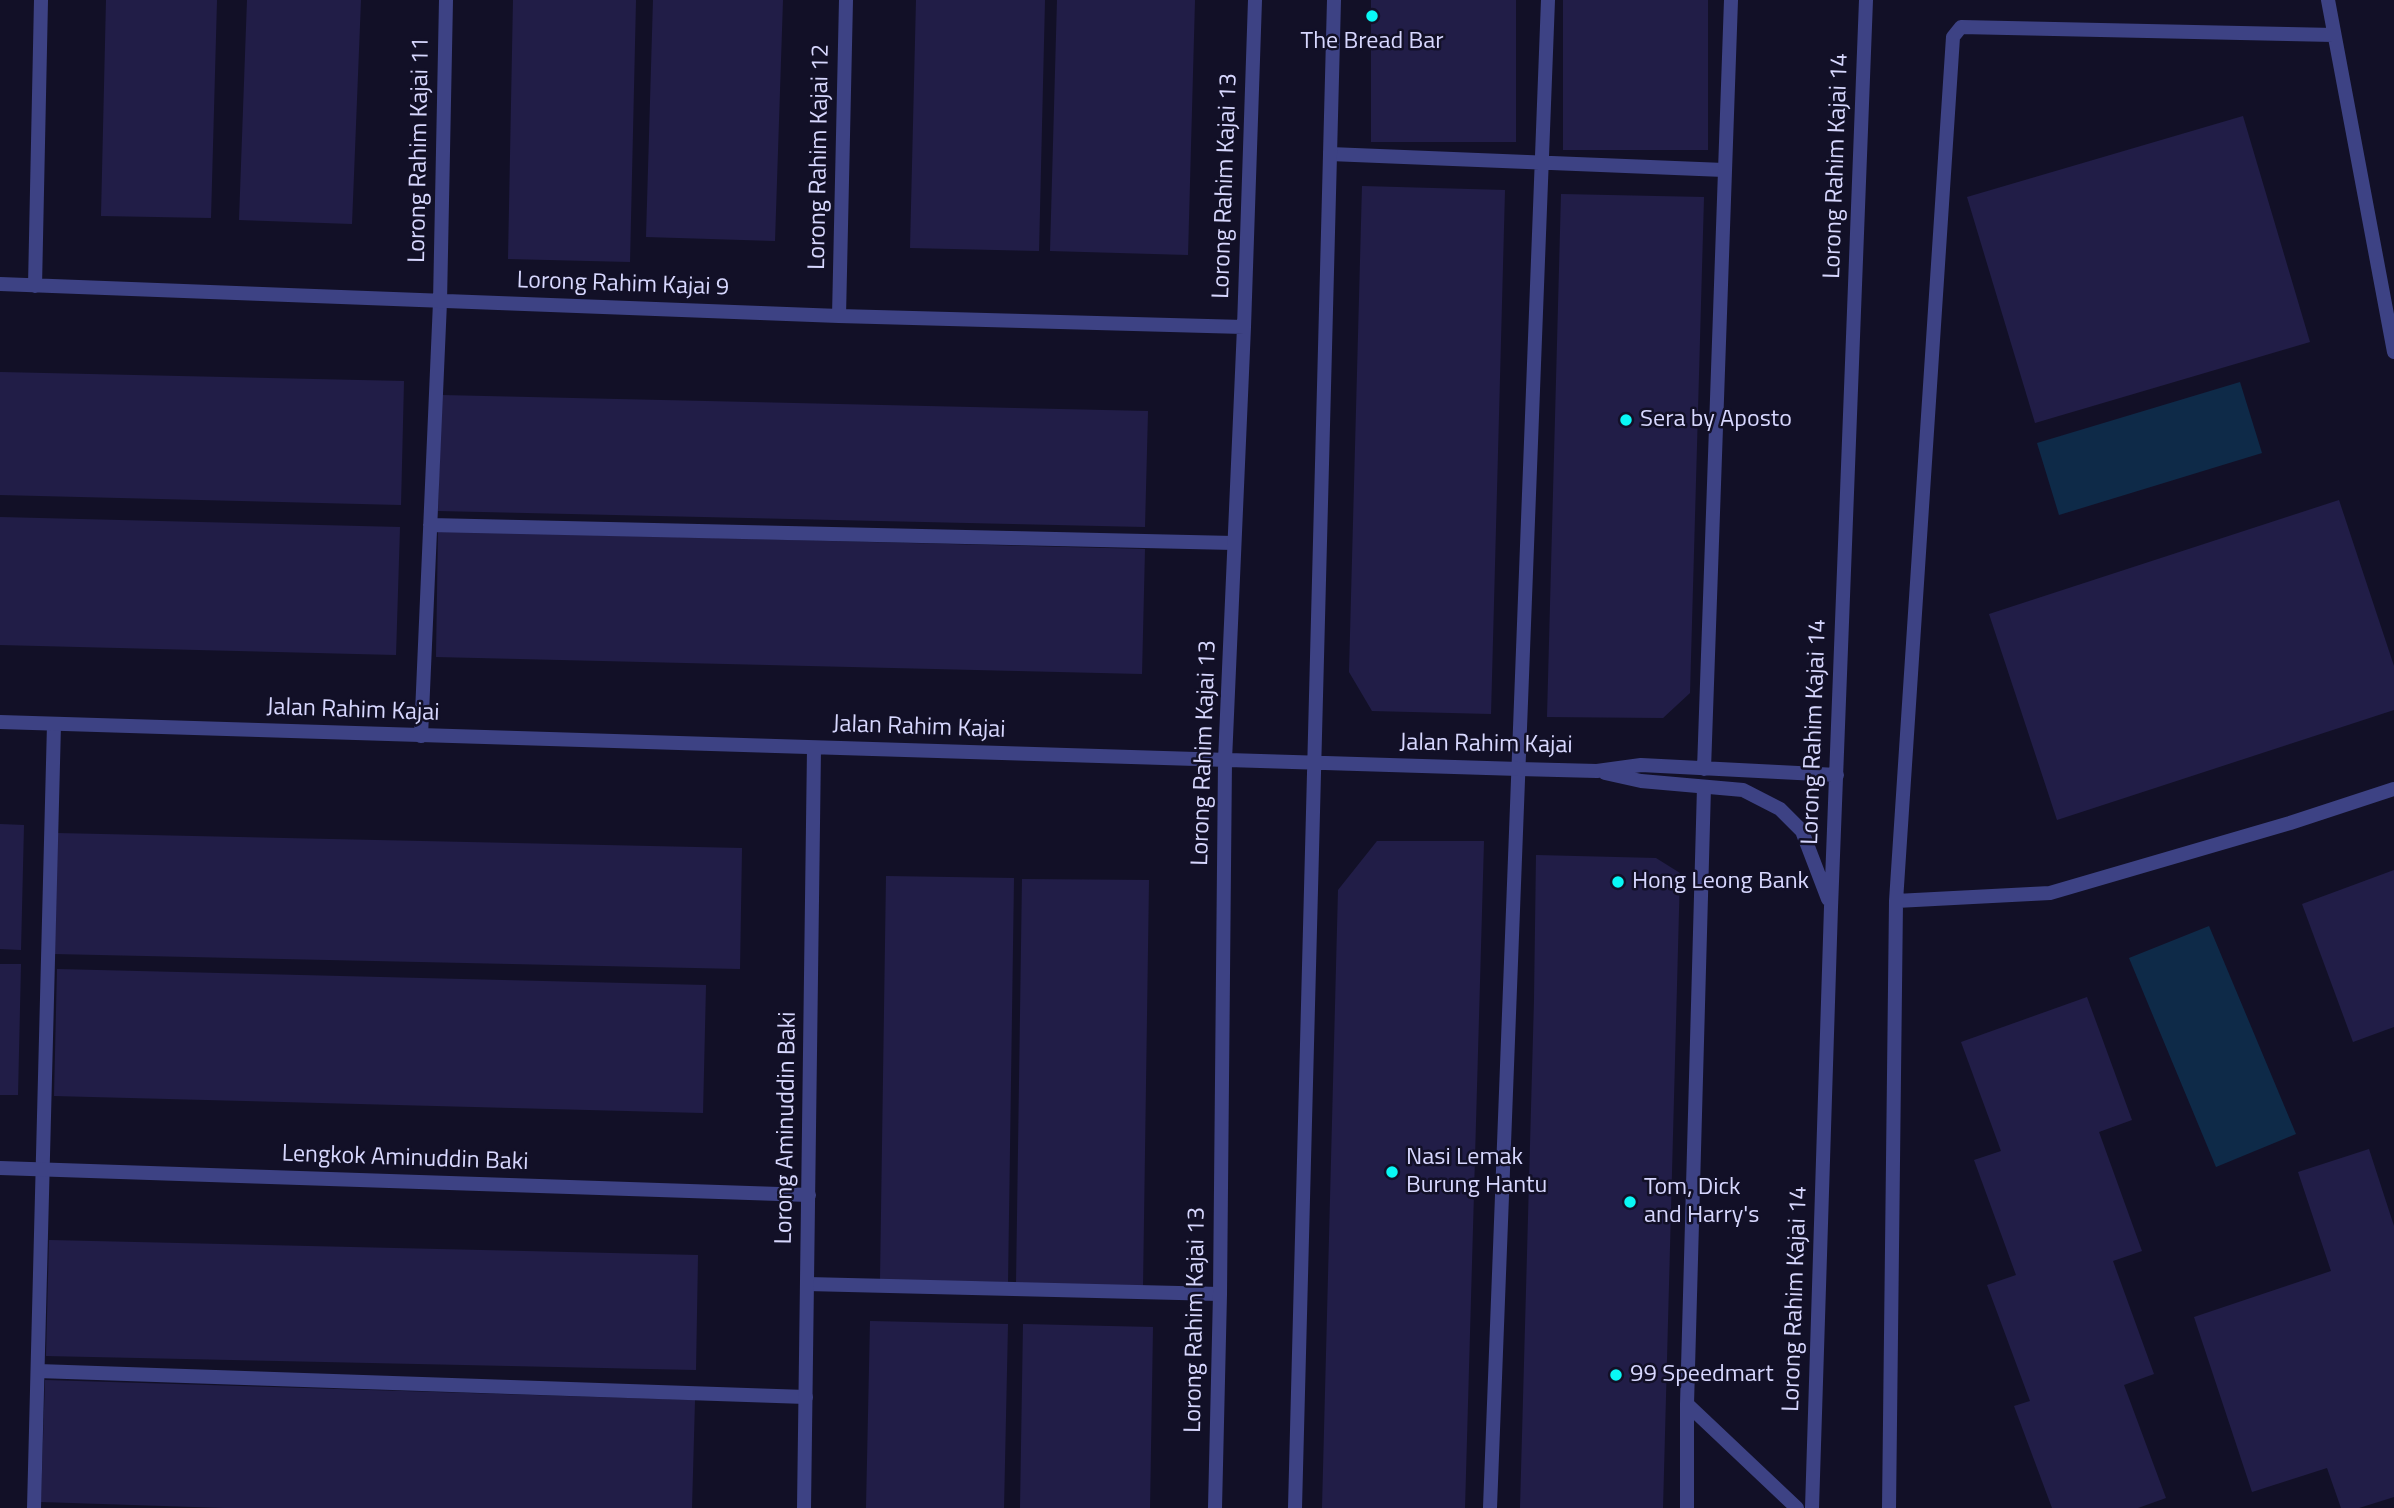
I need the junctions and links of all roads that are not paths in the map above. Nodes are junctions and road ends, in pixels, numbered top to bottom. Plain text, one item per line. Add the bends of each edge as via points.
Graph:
1 (41, 0) edge
2 (446, 0) edge
3 (846, 0) edge
4 (1255, 0) edge
5 (1334, 0) edge
6 (1548, 0) edge
7 (1731, 0) edge
8 (1866, 0) edge
9 (2328, 0) edge
10 (2334, 35) junction
11 (1330, 154) junction
12 (1542, 162) junction
13 (1724, 170) junction
14 (0, 284) edge
15 (35, 286) junction
16 (440, 302) junction
17 (839, 316) junction
18 (1244, 327) junction
19 (2394, 352) edge
20 (430, 524) junction
21 (1234, 543) junction
22 (0, 722) edge
23 (54, 724) junction
24 (421, 736) junction
25 (814, 748) junction
26 (1225, 761) junction
27 (1314, 763) junction
28 (1704, 768) junction
29 (1519, 769) junction
30 (1597, 771) junction
31 (1837, 775) junction
32 (1704, 787) junction
33 (2394, 789) edge
34 (1896, 901) junction
35 (1831, 906) junction
36 (0, 1168) edge
37 (43, 1170) junction
38 (808, 1195) junction
39 (807, 1283) junction
40 (1220, 1294) junction
41 (38, 1371) junction
42 (806, 1397) junction
43 (1688, 1404) junction
44 (34, 1508) edge
45 (804, 1508) edge
46 (1215, 1508) edge
47 (1295, 1508) edge
48 (1490, 1508) edge
49 (1688, 1508) edge
50 (1797, 1508) edge
51 (1812, 1508) edge
52 (1889, 1508) edge

1 - 15 street
2 - 16 street, Lorong Rahim Kajai 11
3 - 17 street, Lorong Rahim Kajai 12
4 - 18 street, Lorong Rahim Kajai 13
5 - 11 street
6 - 12 street
7 - 13 street
8 - 31 street, Lorong Rahim Kajai 14
9 - 10 street
10 - 19 street
10 - 34 street via 1961,27 1953,37
11 - 12 street
11 - 27 street
12 - 13 street
12 - 29 street
13 - 28 street
14 - 15 street, Lorong Rahim Kajai 9
15 - 16 street, Lorong Rahim Kajai 9
16 - 17 street, Lorong Rahim Kajai 9
16 - 20 street, Lorong Rahim Kajai 11
17 - 18 street, Lorong Rahim Kajai 9
18 - 21 street, Lorong Rahim Kajai 13
20 - 21 street
20 - 24 street, Lorong Rahim Kajai 11
21 - 26 street, Lorong Rahim Kajai 13
22 - 23 street, Jalan Rahim Kajai
23 - 24 street, Jalan Rahim Kajai
23 - 37 street
24 - 25 street, Jalan Rahim Kajai
25 - 26 street, Jalan Rahim Kajai
25 - 38 street, Lorong Aminuddin Baki
26 - 27 street, Jalan Rahim Kajai
26 - 40 street, Lorong Rahim Kajai 13
27 - 29 street, Jalan Rahim Kajai
27 - 47 street
28 - 30 street, Jalan Rahim Kajai via 1640,765
28 - 31 street, Jalan Rahim Kajai
29 - 30 street, Jalan Rahim Kajai
29 - 48 street
30 - 32 street via 1640,781
31 - 35 street, Lorong Rahim Kajai 14
32 - 35 street via 1743,790 1780,809 1802,831
32 - 43 street
33 - 34 street via 2050,893
34 - 52 street
35 - 51 street, Lorong Rahim Kajai 14
36 - 37 street, Lengkok Aminuddin Baki
37 - 38 street, Lengkok Aminuddin Baki
37 - 41 street
38 - 39 street, Lorong Aminuddin Baki
39 - 40 street
39 - 42 street, Lorong Aminuddin Baki
40 - 46 street, Lorong Rahim Kajai 13
41 - 42 street
41 - 44 street
42 - 45 street, Lorong Aminuddin Baki
43 - 49 street
43 - 50 street

